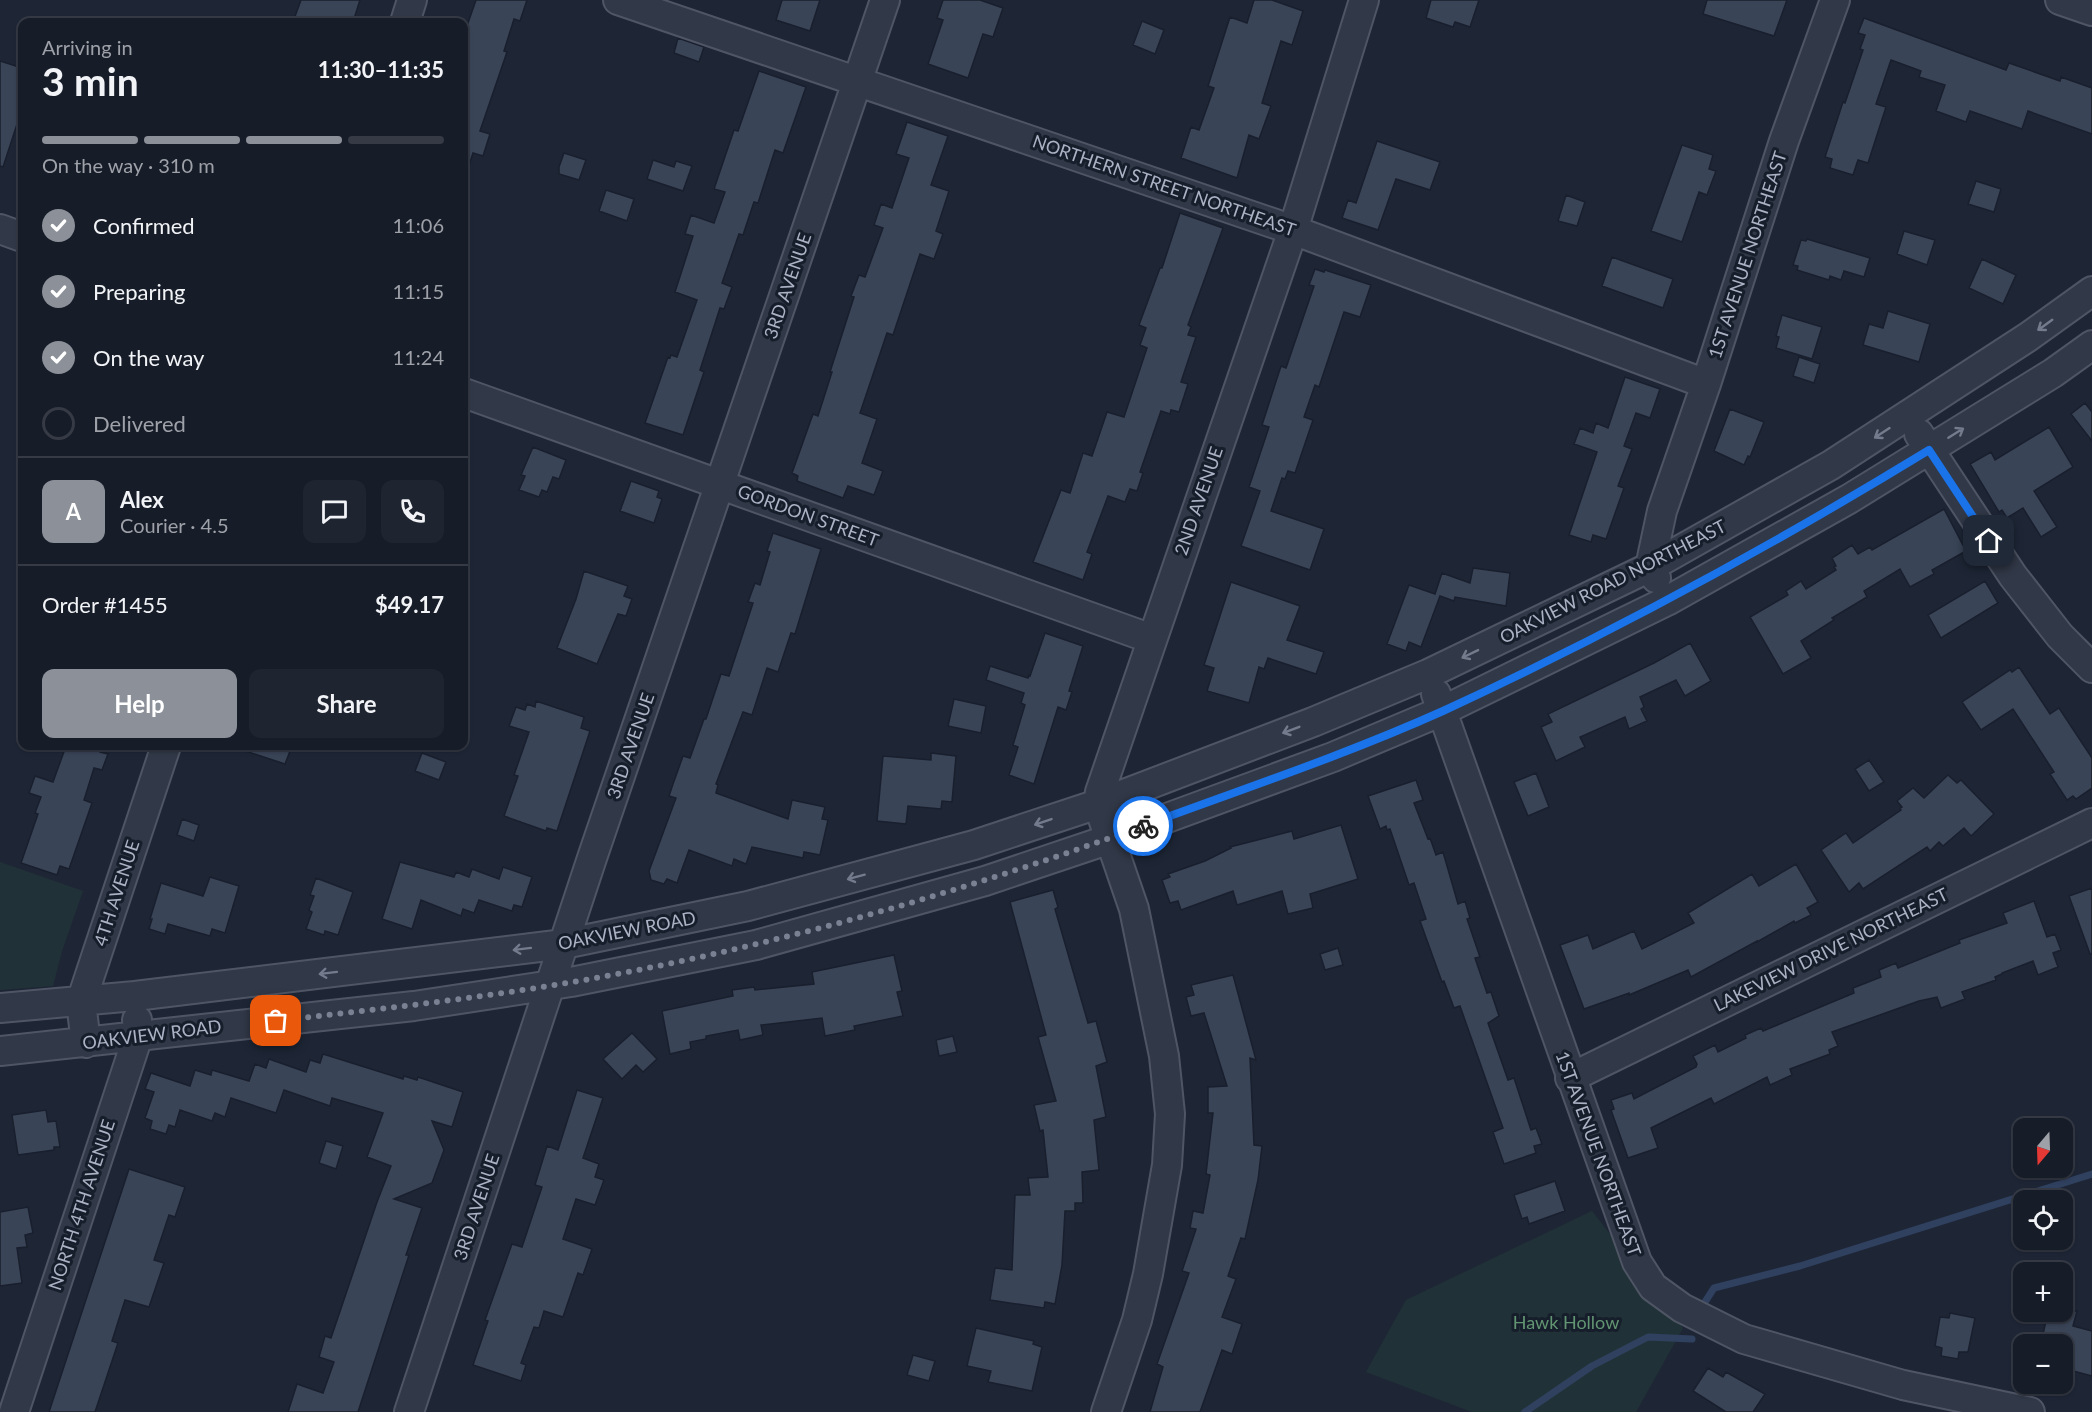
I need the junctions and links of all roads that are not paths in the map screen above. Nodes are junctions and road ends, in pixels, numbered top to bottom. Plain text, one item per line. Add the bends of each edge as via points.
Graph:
1 (412, 0) edge
2 (618, 0) edge
3 (885, 0) edge
4 (1364, 0) edge
5 (1834, 0) edge
6 (2060, 0) edge
7 (2092, 11) edge
8 (406, 18) edge
9 (858, 81) junction
10 (0, 229) edge
11 (1293, 230) junction
12 (18, 236) edge
13 (2092, 291) edge
14 (2092, 345) edge
15 (1706, 384) junction
16 (468, 394) edge
17 (1907, 416) junction
18 (1929, 450) junction
19 (721, 485) junction
20 (1650, 567) junction
21 (1667, 601) junction
22 (1152, 639) junction
23 (2092, 668) edge
24 (1428, 674) junction
25 (1442, 711) junction
26 (165, 750) edge
27 (1098, 804) junction
28 (2092, 823) edge
29 (1110, 839) junction
30 (564, 944) junction
31 (550, 986) junction
32 (135, 996) junction
33 (81, 1002) junction
34 (0, 1008) edge
35 (138, 1036) junction
36 (86, 1042) junction
37 (0, 1052) edge
38 (1570, 1078) junction
39 (14, 1412) edge
40 (409, 1412) edge
41 (1106, 1412) edge
42 (2030, 1412) edge

1 - 8 street
2 - 9 street, NORTHERN STREET NORTHEAST
3 - 9 street, 3RD AVENUE
4 - 11 street, 2ND AVENUE
5 - 15 street, 1ST AVENUE NORTHEAST
6 - 7 street
9 - 11 street, NORTHERN STREET NORTHEAST
9 - 19 street, 3RD AVENUE
10 - 12 street
11 - 15 street, NORTHERN STREET NORTHEAST
11 - 22 street, 2ND AVENUE
13 -> 17 street, OAKVIEW ROAD NORTHEAST
18 -> 14 street
15 - 20 street, 1ST AVENUE NORTHEAST via 1662,511
16 - 19 street, GORDON STREET
17 - 18 street
17 -> 20 street, OAKVIEW ROAD NORTHEAST via 1831,465
18 - 21 street
18 - 23 street via 2013,576 2060,636
19 - 22 street, GORDON STREET
19 - 30 street, 3RD AVENUE
20 - 21 street
20 -> 24 street, OAKVIEW ROAD NORTHEAST
21 - 25 street
22 - 27 street, 2ND AVENUE
24 - 25 street, 1ST AVENUE NORTHEAST
24 -> 27 street, OAKVIEW ROAD NORTHEAST
25 - 29 street via 1333,757
25 - 38 street, 1ST AVENUE NORTHEAST
26 - 33 street, 4TH AVENUE
27 - 29 street
27 -> 30 street, OAKVIEW ROAD via 974,845 747,906
28 - 38 street, LAKEVIEW DRIVE NORTHEAST
29 - 31 street, OAKVIEW ROAD via 985,881 756,945
29 - 41 street via 1134,909 1164,1056 1170,1114 1167,1165 1148,1275
30 - 31 street, 3RD AVENUE
30 -> 32 street, OAKVIEW ROAD
31 - 35 street, OAKVIEW ROAD via 414,1006
31 - 40 street, 3RD AVENUE
32 - 33 street, OAKVIEW ROAD
32 - 35 street, NORTH 4TH AVENUE
33 - 34 street, OAKVIEW ROAD
33 - 36 street, 4TH AVENUE
35 - 36 street, OAKVIEW ROAD
35 - 39 street, NORTH 4TH AVENUE
36 - 37 street, OAKVIEW ROAD
38 - 42 street, 1ST AVENUE NORTHEAST via 1637,1262 1653,1287 1682,1308 1744,1339 1903,1385

